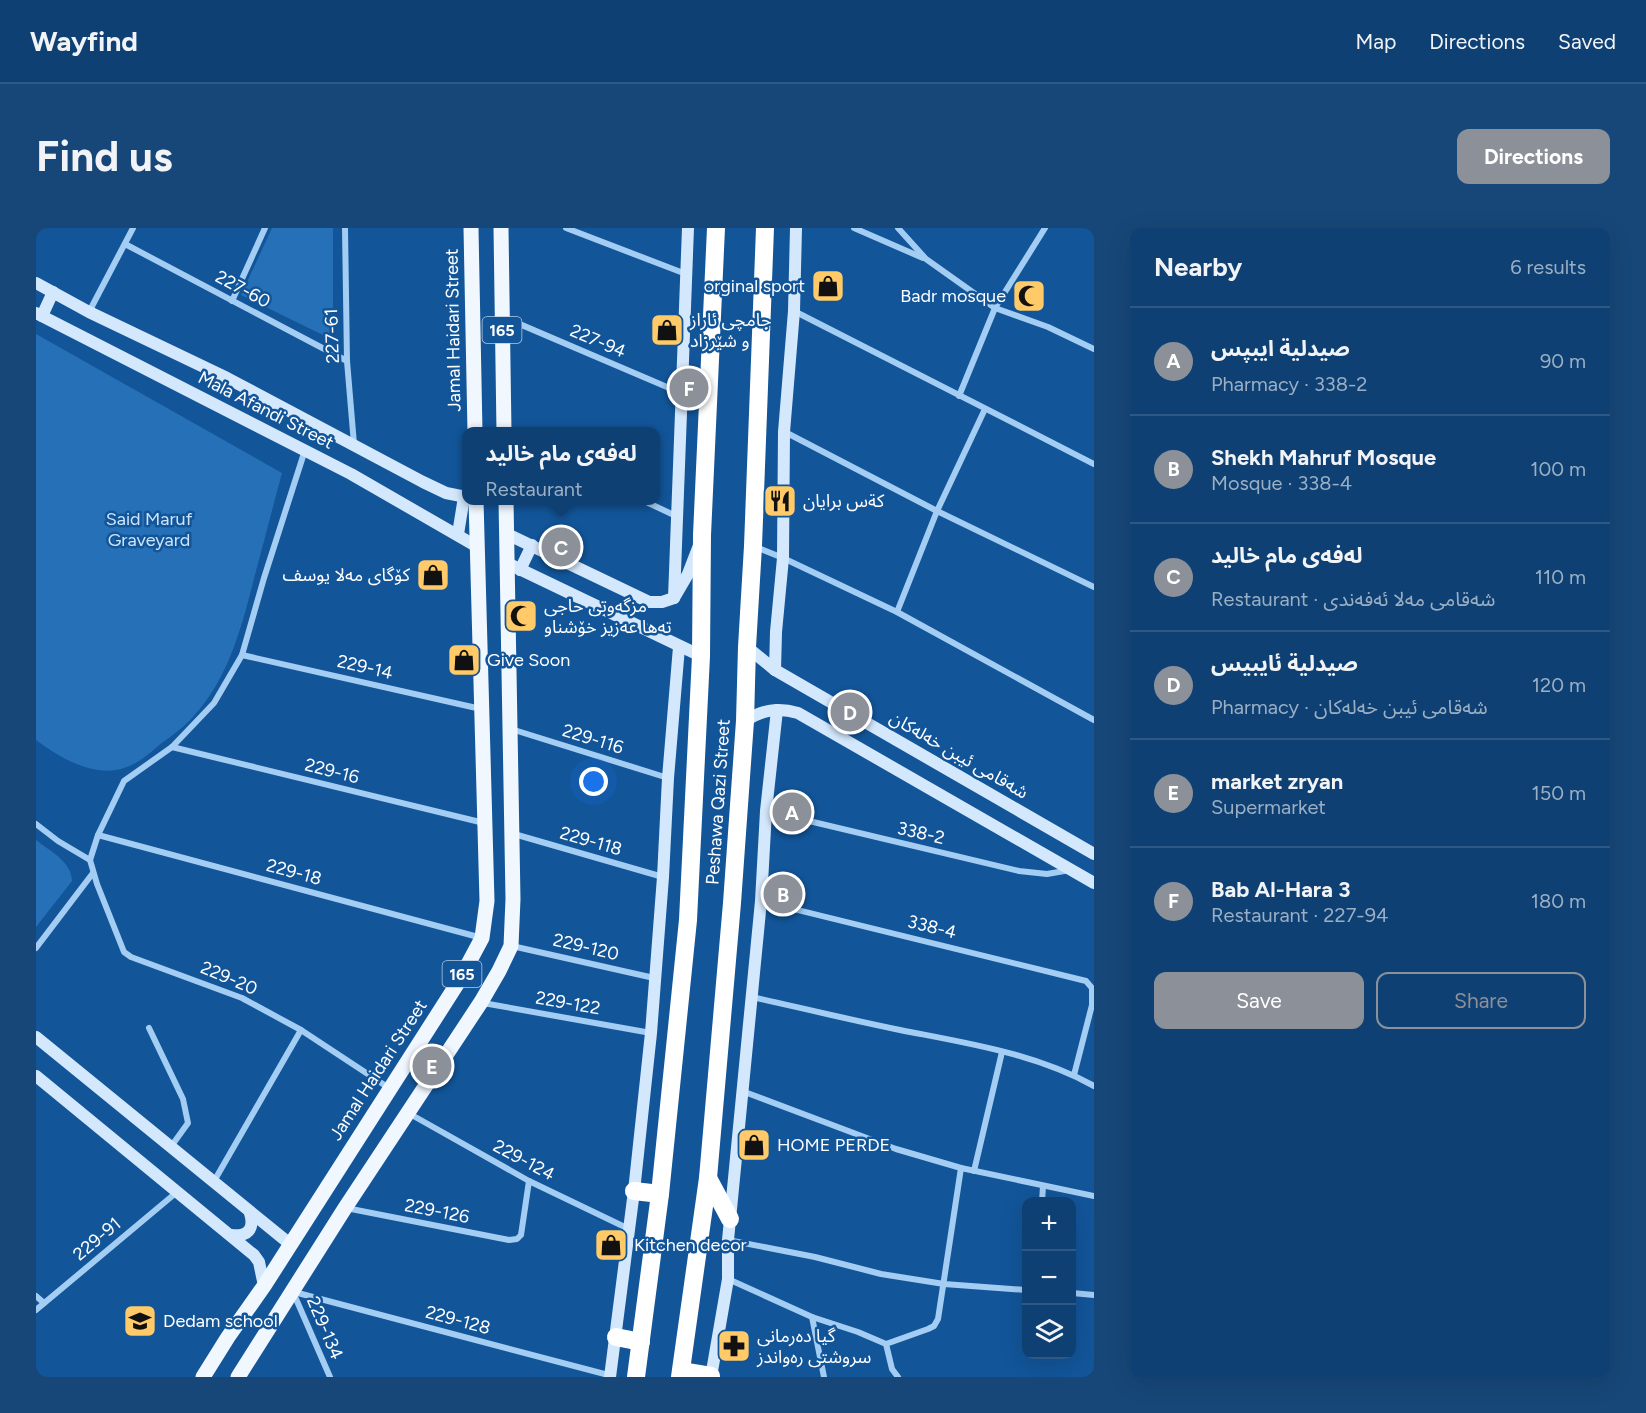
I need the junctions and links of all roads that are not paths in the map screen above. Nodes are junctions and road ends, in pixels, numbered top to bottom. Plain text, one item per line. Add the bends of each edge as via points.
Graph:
1 (133, 228) edge
2 (264, 228) edge
3 (345, 228) edge
4 (471, 228) edge
5 (501, 228) edge
6 (566, 228) edge
7 (688, 228) edge
8 (716, 228) edge
9 (765, 228) edge
10 (796, 228) edge
11 (854, 228) edge
12 (898, 228) edge
13 (1046, 228) edge
14 (124, 244) junction
15 (926, 259) junction
16 (686, 274) junction
17 (36, 283) edge
18 (53, 292) junction
19 (232, 301) junction
20 (995, 308) junction
21 (794, 311) junction
22 (88, 312) junction
23 (39, 315) edge
24 (502, 317) junction
25 (1094, 349) edge
26 (347, 361) junction
27 (682, 393) junction
28 (959, 396) junction
29 (985, 409) junction
30 (474, 427) edge
31 (504, 427) edge
32 (784, 432) junction
33 (354, 444) junction
34 (305, 450) junction
35 (1094, 464) edge
36 (462, 496) edge
37 (467, 505) edge
38 (470, 505) edge
39 (506, 505) edge
40 (651, 505) edge
41 (937, 511) junction
42 (677, 516) junction
43 (458, 534) junction
44 (507, 534) junction
45 (702, 535) junction
46 (532, 545) junction
47 (476, 546) junction
48 (753, 546) junction
49 (783, 558) junction
50 (514, 566) junction
51 (1094, 587) edge
52 (674, 598) junction
53 (897, 612) junction
54 (679, 647) junction
55 (747, 647) junction
56 (242, 655) junction
57 (701, 656) junction
58 (775, 670) junction
59 (482, 709) junction
60 (777, 710) junction
61 (1094, 720) edge
62 (745, 722) junction
63 (510, 728) junction
64 (172, 747) junction
65 (483, 776) junction
66 (510, 777) junction
67 (668, 778) junction
68 (766, 811) junction
69 (484, 823) junction
70 (36, 824) edge
71 (511, 833) junction
72 (98, 835) junction
73 (1094, 854) edge
74 (90, 860) junction
75 (1070, 870) junction
76 (93, 873) junction
77 (663, 877) junction
78 (1094, 883) edge
79 (761, 901) junction
80 (482, 938) junction
81 (511, 946) junction
82 (36, 948) edge
83 (654, 978) junction
84 (751, 997) junction
85 (481, 1002) junction
86 (149, 1028) dead end
87 (301, 1030) junction
88 (651, 1033) junction
89 (36, 1037) edge
90 (1002, 1052) junction
91 (1074, 1075) junction
92 (36, 1076) edge
93 (1094, 1086) edge
94 (389, 1088) junction
95 (742, 1091) junction
96 (407, 1112) junction
97 (170, 1148) junction
98 (962, 1168) junction
99 (974, 1171) junction
100 (708, 1178) junction
101 (529, 1181) junction
102 (213, 1183) junction
103 (1043, 1186) junction
104 (634, 1191) junction
105 (177, 1192) junction
106 (660, 1194) junction
107 (1094, 1196) edge
108 (1042, 1197) edge
109 (345, 1208) junction
110 (250, 1213) junction
111 (730, 1219) junction
112 (629, 1229) junction
113 (231, 1236) junction
114 (728, 1240) junction
115 (290, 1244) junction
116 (728, 1279) junction
117 (944, 1284) junction
118 (264, 1286) junction
119 (1022, 1290) edge
120 (293, 1292) junction
121 (1076, 1293) edge
122 (1094, 1295) edge
123 (36, 1296) edge
124 (44, 1303) junction
125 (36, 1310) edge
126 (812, 1317) junction
127 (616, 1337) junction
128 (641, 1342) junction
129 (886, 1344) junction
130 (681, 1374) edge
131 (711, 1376) edge
132 (203, 1377) edge
133 (238, 1377) edge
134 (330, 1377) edge
135 (612, 1377) edge
136 (636, 1377) edge
137 (824, 1377) edge
138 (898, 1377) edge

1 - 14 street
2 - 19 street
3 - 26 street, 227-61
4 - 30 main road, Jamal Haidari Street / 165
5 - 24 main road, 165
6 - 16 street
7 - 16 street
8 - 45 highway, Peshawa Qazi Street
9 - 48 highway, Peshawa Qazi Street
10 - 21 street
11 - 15 street
12 - 15 street
13 - 20 street
14 - 19 street, 227-60
14 - 22 street
15 - 20 street
16 - 27 street
17 - 18 street, Mala Afandi Street
18 - 22 street, Mala Afandi Street
18 - 23 street
19 - 26 street, 227-60
20 - 25 street
20 - 28 street
21 - 28 street
21 - 32 street
22 - 33 street, Mala Afandi Street
23 - 34 street, Mala Afandi Street
24 - 27 street, 227-94
24 - 31 main road, 165
26 - 33 street, 227-61
27 - 42 street
28 - 29 street
29 - 35 street
29 - 41 street
32 - 41 street
32 - 49 street
33 - 36 street, Mala Afandi Street via 446,493
34 - 43 street, Mala Afandi Street
34 - 56 street
37 - 43 street
38 - 47 main road, Jamal Haidari Street / 165
39 - 44 main road, 165
40 - 42 street
41 - 51 street
41 - 53 street
42 - 52 street
43 - 47 street, Mala Afandi Street
44 - 46 street
44 - 50 main road, 165
45 - 52 street via 688,574
45 - 57 highway, Peshawa Qazi Street
46 - 50 street
46 - 52 street via 649,602
47 - 59 main road, Jamal Haidari Street / 165
48 - 49 street
48 - 55 highway, Peshawa Qazi Street
49 - 53 street
49 - 58 street
50 - 54 street
50 - 63 main road, 165
53 - 61 street
54 - 57 street
54 - 67 street
55 - 58 street, شەقامی ئیبن خەلەکان
55 - 62 highway, Peshawa Qazi Street
56 - 59 street, 229-14
56 - 64 street via 214,702
57 - 106 highway, Peshawa Qazi Street via 688,920
58 - 73 street, شەقامی ئیبن خەلەکان
59 - 65 main road, Jamal Haidari Street / 165
60 - 62 street via 762,712
60 - 68 street
60 - 75 street via 798,714
62 - 100 highway, Peshawa Qazi Street
63 - 66 main road, 165
63 - 67 street, 229-116
64 - 69 street, 229-16
64 - 72 street via 124,781
65 - 66 main road
65 - 69 main road, Jamal Haidari Street / 165
66 - 71 main road, 165
67 - 77 street
68 - 75 street, 338-2 via 1020,871
68 - 79 street
69 - 80 main road, Jamal Haidari Street / 165 via 486,901
70 - 74 street
71 - 77 street, 229-118
71 - 81 main road, 165
72 - 74 street
72 - 80 street, 229-18
74 - 76 street, 229-20
75 - 78 street
76 - 82 street
76 - 87 street, 229-20 via 124,952 242,998
77 - 83 street
79 - 84 street
79 - 91 street, 338-4 via 1086,981 1092,988 1092,1005
80 - 94 main road, Jamal Haidari Street / 165 via 459,981
81 - 83 street, 229-120
81 - 85 main road, 165
83 - 88 street
84 - 90 street
84 - 95 street
85 - 88 street, 229-122
85 - 96 main road, 165
86 - 97 street via 183,1099 188,1123
87 - 94 street, 229-20
87 - 102 street
88 - 104 street
89 - 97 street
90 - 91 street
90 - 99 street
91 - 93 street
92 - 105 street
94 - 115 main road, Jamal Haidari Street / 165
95 - 98 street via 896,1149
95 - 111 street
96 - 101 street, 229-124
96 - 109 main road, 165
97 - 102 street
98 - 99 street
98 - 117 street
99 - 103 street
100 - 111 highway
100 - 130 highway, Peshawa Qazi Street
101 - 109 street, 229-126 via 521,1236 517,1239
101 - 112 street, 229-124
102 - 110 street
103 - 107 street
103 - 108 street
104 - 106 highway
104 - 112 street
105 - 113 street
105 - 124 street, 229-91
106 - 128 highway, Peshawa Qazi Street
109 - 120 main road, 165
110 - 113 street via 250,1231
110 - 115 street
111 - 114 street
112 - 127 street
113 - 118 street via 259,1262
114 - 116 street
114 - 117 street
115 - 118 main road, Jamal Haidari Street / 165
116 - 126 street
116 - 131 street
117 - 119 street
117 - 129 street via 934,1326
118 - 132 main road, Jamal Haidari Street / 165
120 - 133 main road, 165
120 - 134 street, 229-134
120 - 135 street, 229-128
121 - 122 street
123 - 124 street
124 - 125 street, 229-91
126 - 129 street
126 - 137 street
127 - 128 highway
127 - 135 street
128 - 136 highway, Peshawa Qazi Street
129 - 138 street
130 - 131 highway

